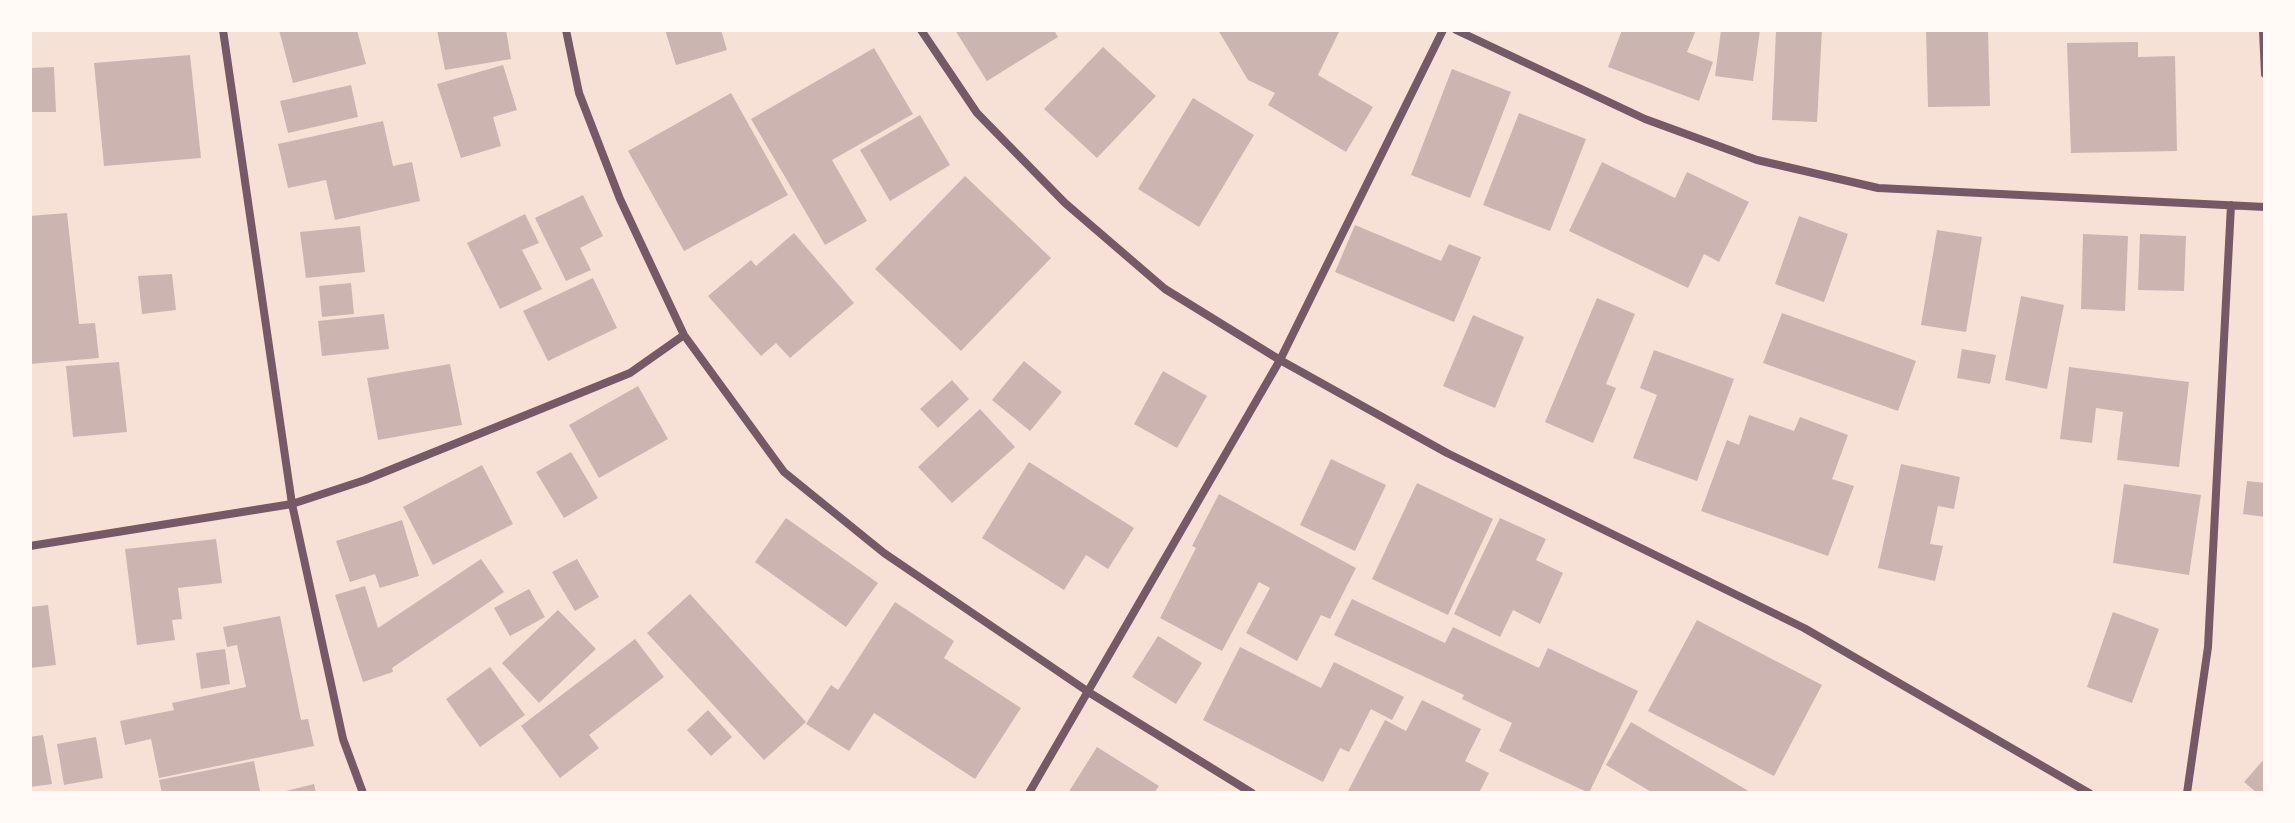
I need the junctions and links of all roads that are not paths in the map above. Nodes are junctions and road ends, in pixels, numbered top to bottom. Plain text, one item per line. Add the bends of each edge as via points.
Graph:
1 (223, 30) edge
2 (566, 30) edge
3 (921, 30) edge
4 (1443, 30) edge
5 (1456, 30) edge
6 (2263, 30) edge
7 (2265, 74) edge
8 (2231, 205) junction
9 (2265, 207) edge
10 (684, 335) junction
11 (1280, 360) junction
12 (292, 504) junction
13 (30, 546) edge
14 (1090, 693) junction
15 (363, 793) edge
16 (1029, 793) edge
17 (1252, 793) edge
18 (2089, 793) edge
19 (2187, 793) edge

1 - 12 street
2 - 10 street via 579,93 620,199
3 - 11 street via 977,113 1065,203 1165,289
4 - 11 street
5 - 8 street via 1645,119 1757,160 1878,188
6 - 7 street
8 - 9 street
8 - 19 street via 2208,647
10 - 12 street via 630,373 365,480
10 - 14 street via 784,472 884,553
11 - 14 street
11 - 18 street via 1447,453 1804,628
12 - 13 street
12 - 15 street via 343,739
14 - 16 street
14 - 17 street

